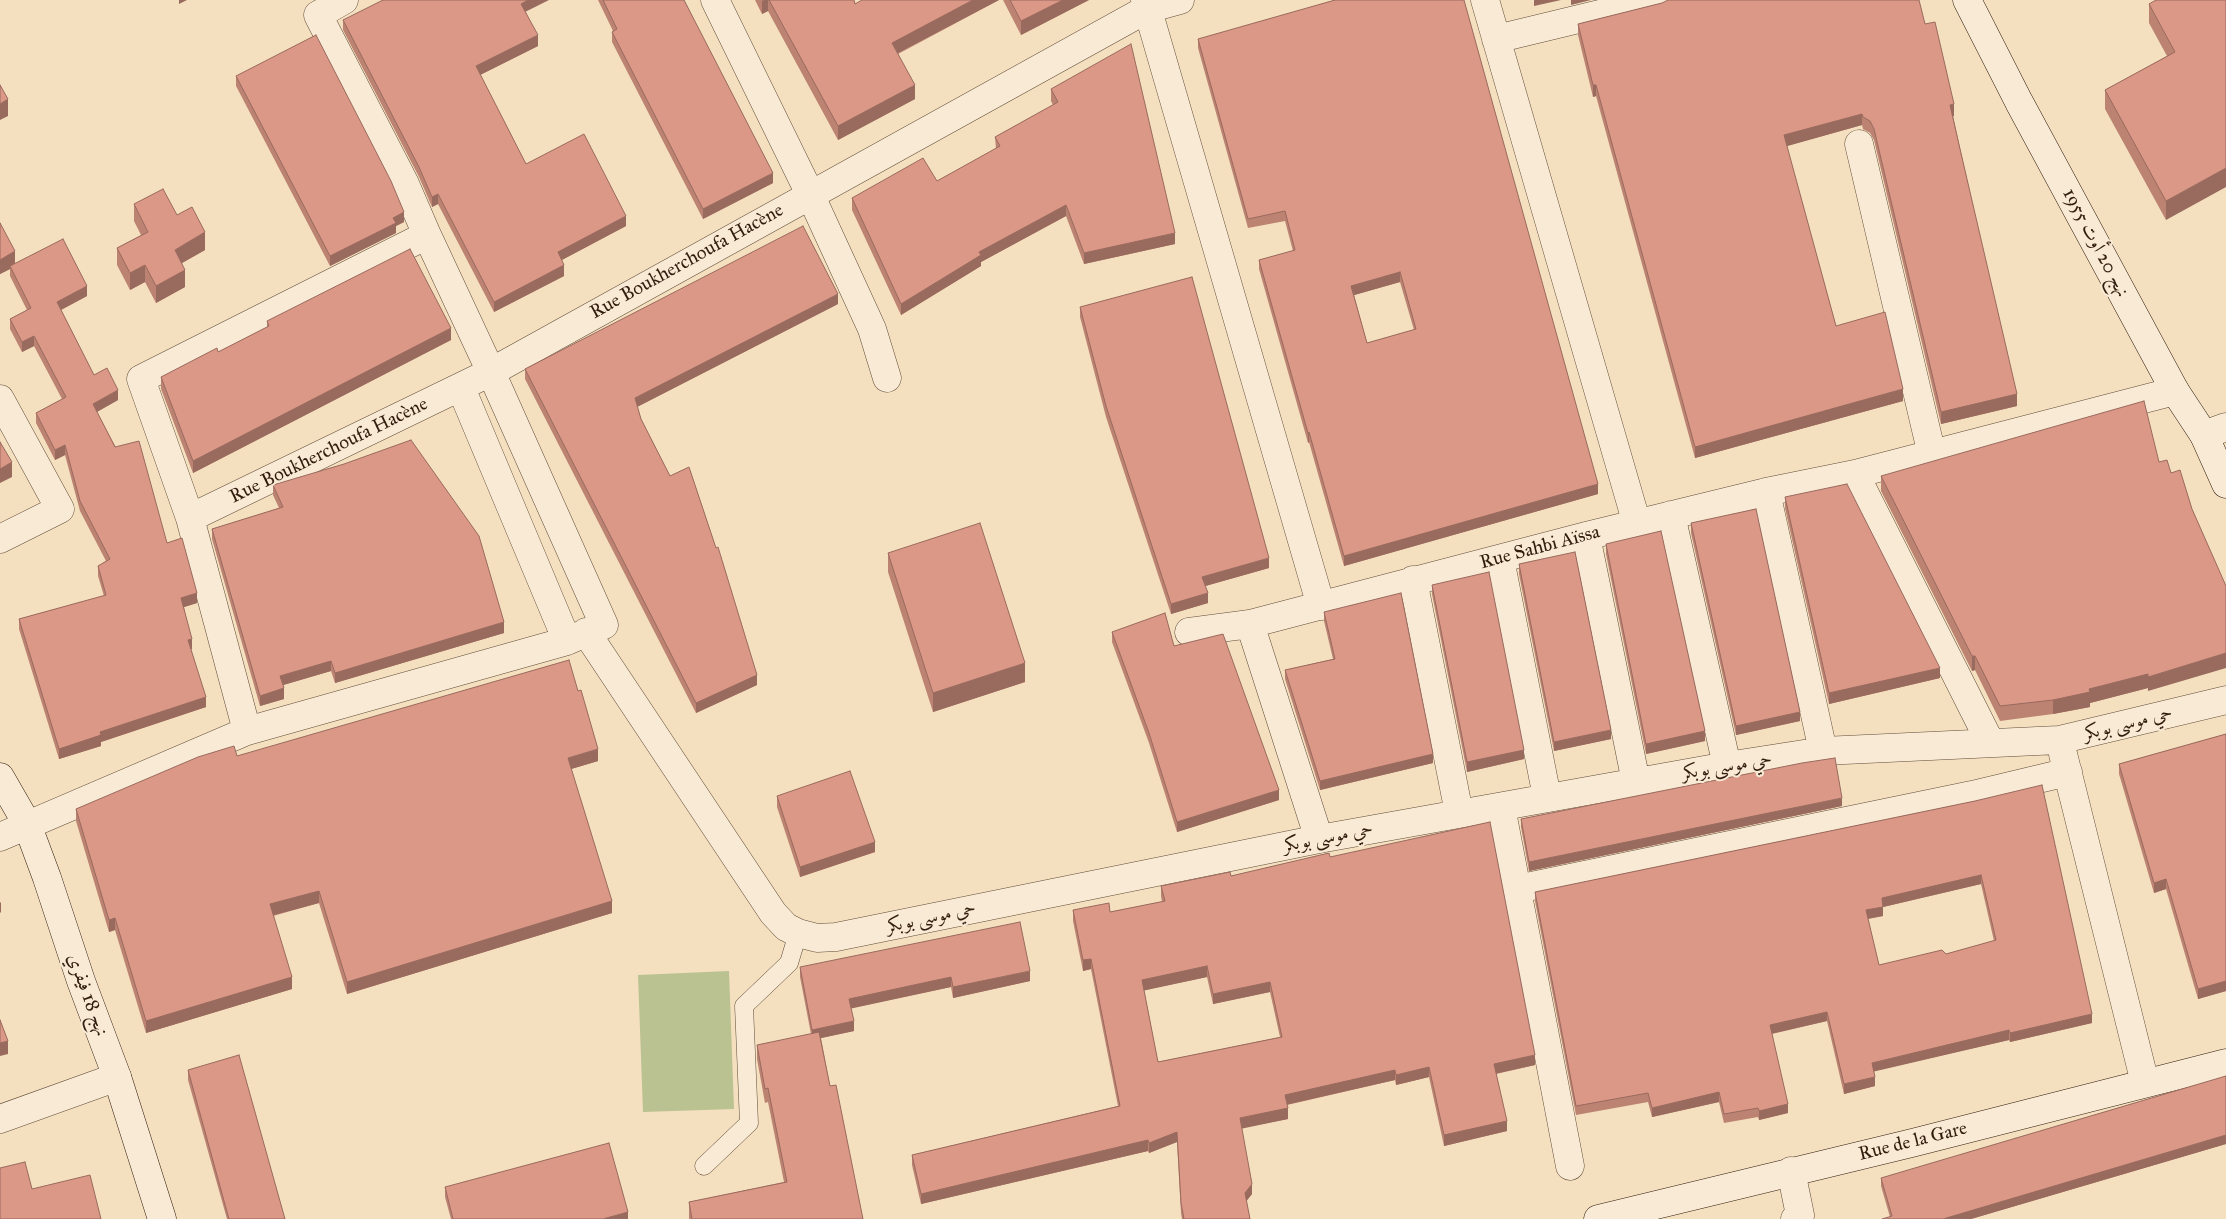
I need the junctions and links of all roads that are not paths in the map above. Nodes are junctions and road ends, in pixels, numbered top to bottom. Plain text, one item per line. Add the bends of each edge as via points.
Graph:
1 (344, 0) edge
2 (715, 0) edge
3 (1180, 0) edge
4 (1485, 0) edge
5 (1658, 0) edge
6 (1967, 0) edge
7 (1146, 4) edge
8 (1496, 39) junction
9 (1859, 144) dead end
10 (810, 194) junction
11 (426, 235) junction
12 (491, 372) junction
13 (887, 378) dead end
14 (461, 388) junction
15 (2175, 391) junction
16 (0, 399) edge
17 (2215, 431) edge
18 (1932, 454) junction
19 (1855, 474) junction
20 (2226, 484) edge
21 (1766, 492) junction
22 (1671, 514) junction
23 (190, 518) junction
24 (1637, 524) junction
25 (1586, 536) junction
26 (0, 539) edge
27 (1500, 559) junction
28 (1413, 580) junction
29 (1321, 606) junction
30 (1250, 624) junction
31 (586, 632) junction
32 (1189, 632) dead end
33 (2226, 700) edge
34 (247, 731) junction
35 (2059, 740) junction
36 (1990, 742) junction
37 (1823, 751) junction
38 (1727, 766) junction
39 (2068, 772) junction
40 (0, 777) edge
41 (1636, 782) junction
42 (1547, 797) junction
43 (1501, 807) junction
44 (1459, 813) junction
45 (27, 824) junction
46 (0, 838) edge
47 (1319, 839) junction
48 (1517, 889) junction
49 (798, 933) junction
50 (2226, 1063) edge
51 (117, 1077) junction
52 (2145, 1083) junction
53 (0, 1119) edge
54 (704, 1166) dead end
55 (1570, 1166) dead end
56 (1791, 1171) junction
57 (162, 1219) edge
58 (1598, 1219) edge
59 (1795, 1219) edge

1 - 11 street via 318,14 405,184
2 - 10 street
3 - 7 street, Rue Boukherchoufa Hacène
4 - 8 street
5 - 8 street
6 - 15 street, نهج 20 أوت 1955
7 - 10 street, Rue Boukherchoufa Hacène
7 - 29 street
8 - 24 street
9 - 18 street
10 - 12 street, Rue Boukherchoufa Hacène
10 - 13 street via 872,329
11 - 12 street
11 - 23 street via 141,378
12 - 14 street, Rue Boukherchoufa Hacène
12 - 31 street
14 - 23 street, Rue Boukherchoufa Hacène
14 - 31 street
15 - 17 street, نهج 20 أوت 1955
15 - 18 street, Rue Sahbi Aïssa
16 - 26 street via 60,509
17 - 20 street, نهج 20 أوت 1955
18 - 19 street, Rue Sahbi Aïssa
19 - 21 street, Rue Sahbi Aïssa
19 - 36 street
21 - 22 street, Rue Sahbi Aïssa
21 - 37 street
22 - 24 street, Rue Sahbi Aïssa
22 - 38 street
23 - 34 street
24 - 25 street, Rue Sahbi Aïssa
25 - 27 street, Rue Sahbi Aïssa
25 - 41 street
27 - 28 street, Rue Sahbi Aïssa
27 - 42 street
28 - 29 street, Rue Sahbi Aïssa
28 - 44 street
29 - 30 street, Rue Sahbi Aïssa
30 - 32 street, Rue Sahbi Aïssa
30 - 47 street
31 - 34 street
31 - 49 street, حي موسى بوبكر via 773,913 786,927
33 - 35 street, حي موسى بوبكر
34 - 45 street
35 - 36 street, حي موسى بوبكر
35 - 39 street
36 - 37 street, حي موسى بوبكر
37 - 38 street, حي موسى بوبكر
38 - 41 street, حي موسى بوبكر
39 - 48 street
39 - 52 street
40 - 45 street, نهج 18 فيفري
41 - 42 street, حي موسى بوبكر
42 - 43 street, حي موسى بوبكر
43 - 44 street, حي موسى بوبكر
43 - 48 street
44 - 47 street, حي موسى بوبكر
45 - 46 street
45 - 51 street, نهج 18 فيفري
47 - 49 street, حي موسى بوبكر via 836,937 817,938
48 - 55 street
49 - 54 lane via 789,963 744,1006 749,1122
50 - 52 street, Rue de la Gare
51 - 53 street
51 - 57 street, نهج 18 فيفري
52 - 56 street, Rue de la Gare
56 - 58 street, Rue de la Gare
56 - 59 street via 1800,1215

